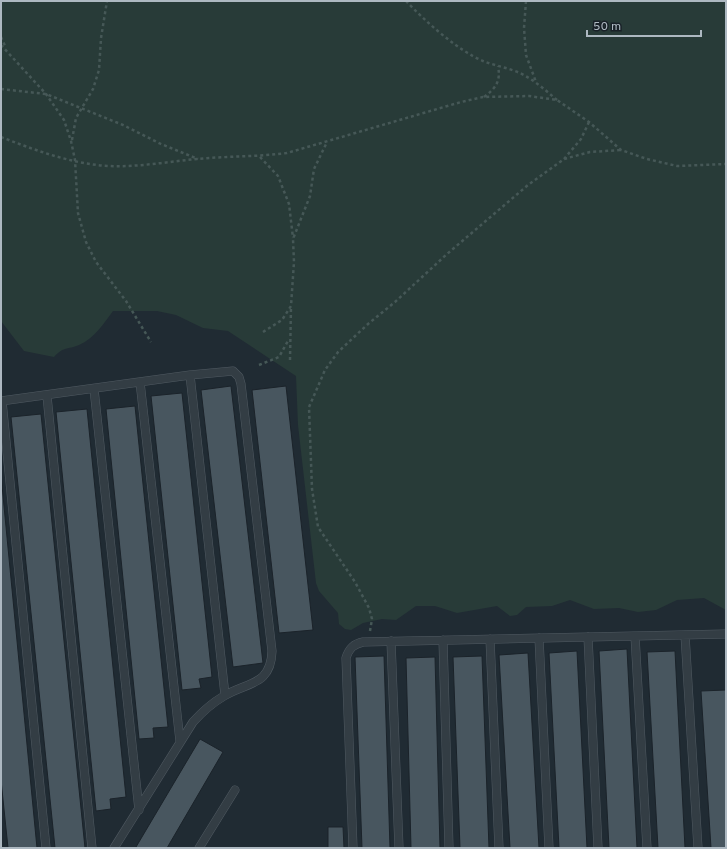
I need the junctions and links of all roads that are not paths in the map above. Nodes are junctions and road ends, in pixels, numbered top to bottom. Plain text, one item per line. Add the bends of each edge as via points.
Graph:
1 (190, 375) junction
2 (140, 382) junction
3 (94, 389) junction
4 (47, 396) junction
5 (1, 401) edge
6 (726, 634) edge
7 (685, 635) junction
8 (636, 636) junction
9 (588, 637) junction
10 (539, 638) junction
11 (490, 639) junction
12 (443, 640) junction
13 (391, 641) junction
14 (225, 695) junction
15 (180, 741) junction
16 (234, 790) dead end
17 (139, 810) junction
18 (46, 848) edge
19 (92, 848) edge
20 (114, 848) edge
21 (199, 848) edge
22 (353, 848) edge
23 (399, 848) edge
24 (449, 848) edge
25 (499, 848) edge
26 (549, 848) edge
27 (598, 848) edge
28 (647, 848) edge
29 (698, 848) edge

1 - 2 lane
1 - 14 lane
1 - 14 lane via 233,371 239,377 272,652 271,664 265,675
2 - 3 lane
2 - 15 lane
3 - 4 lane
3 - 17 lane
4 - 5 lane
4 - 19 lane
5 - 18 lane
6 - 7 lane
7 - 8 lane
7 - 29 lane
8 - 9 lane
8 - 28 lane
9 - 10 lane
9 - 27 lane
10 - 11 lane
10 - 26 lane
11 - 12 lane
11 - 25 lane
12 - 13 lane
12 - 24 lane
13 - 22 lane via 355,644 348,651 346,658
13 - 23 lane
14 - 15 lane via 207,707
15 - 17 lane
16 - 21 lane
17 - 20 lane

